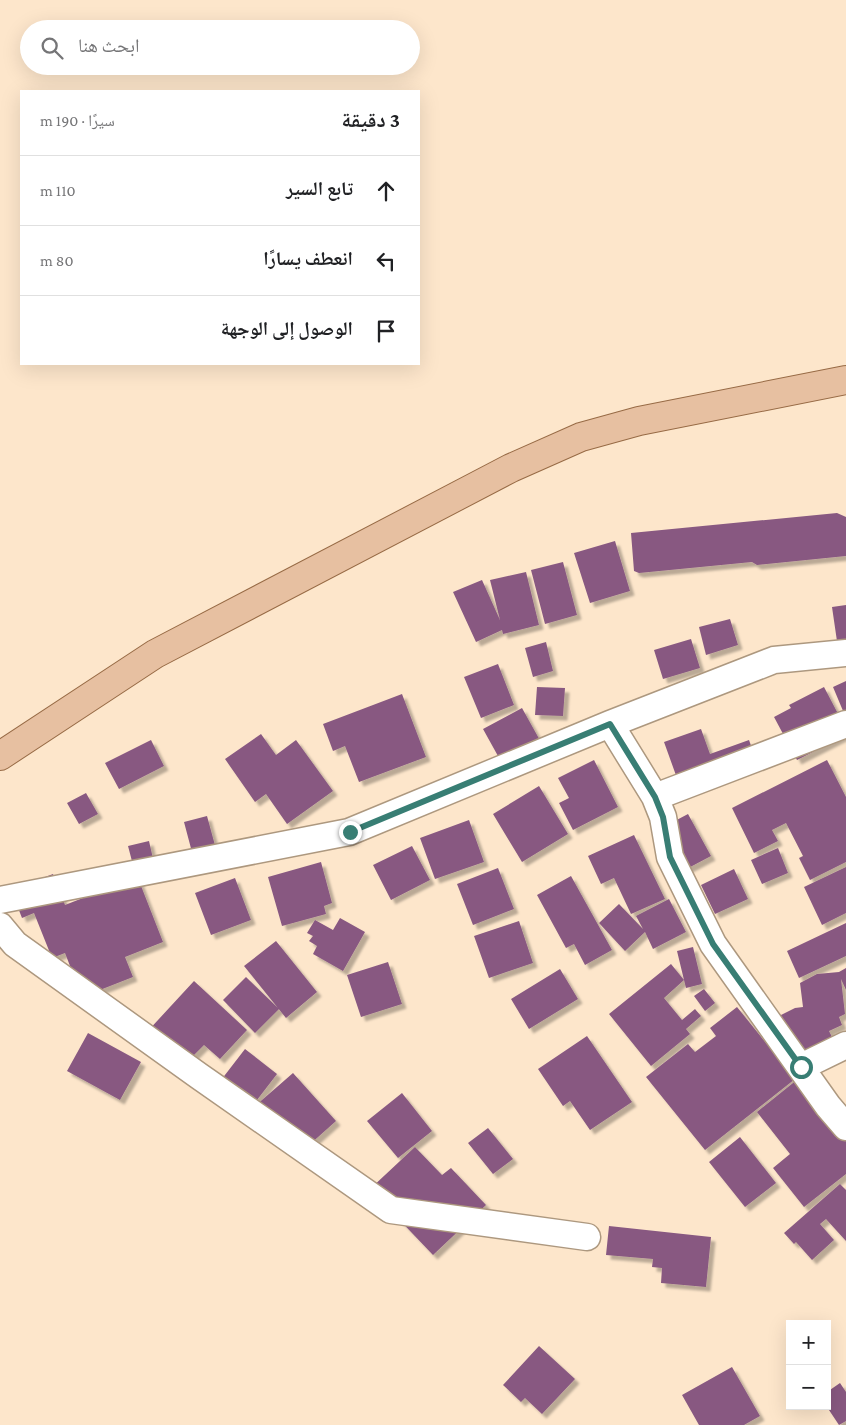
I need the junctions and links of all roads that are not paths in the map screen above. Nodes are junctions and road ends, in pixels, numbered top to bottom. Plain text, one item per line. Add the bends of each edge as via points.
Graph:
1 (846, 380) edge
2 (846, 654) edge
3 (610, 724) junction
4 (846, 724) edge
5 (0, 756) edge
6 (655, 797) junction
7 (0, 900) edge
8 (0, 926) edge
9 (846, 1045) edge
10 (801, 1067) junction
11 (846, 1127) edge
12 (586, 1237) dead end

1 - 5 main road via 639,421 581,437 511,468 155,654
2 - 3 street via 774,660
3 - 6 street
3 - 7 street via 350,832
4 - 6 street
6 - 10 street via 663,817 670,857 713,944
8 - 12 street via 15,944 391,1210
9 - 10 street
10 - 11 street

